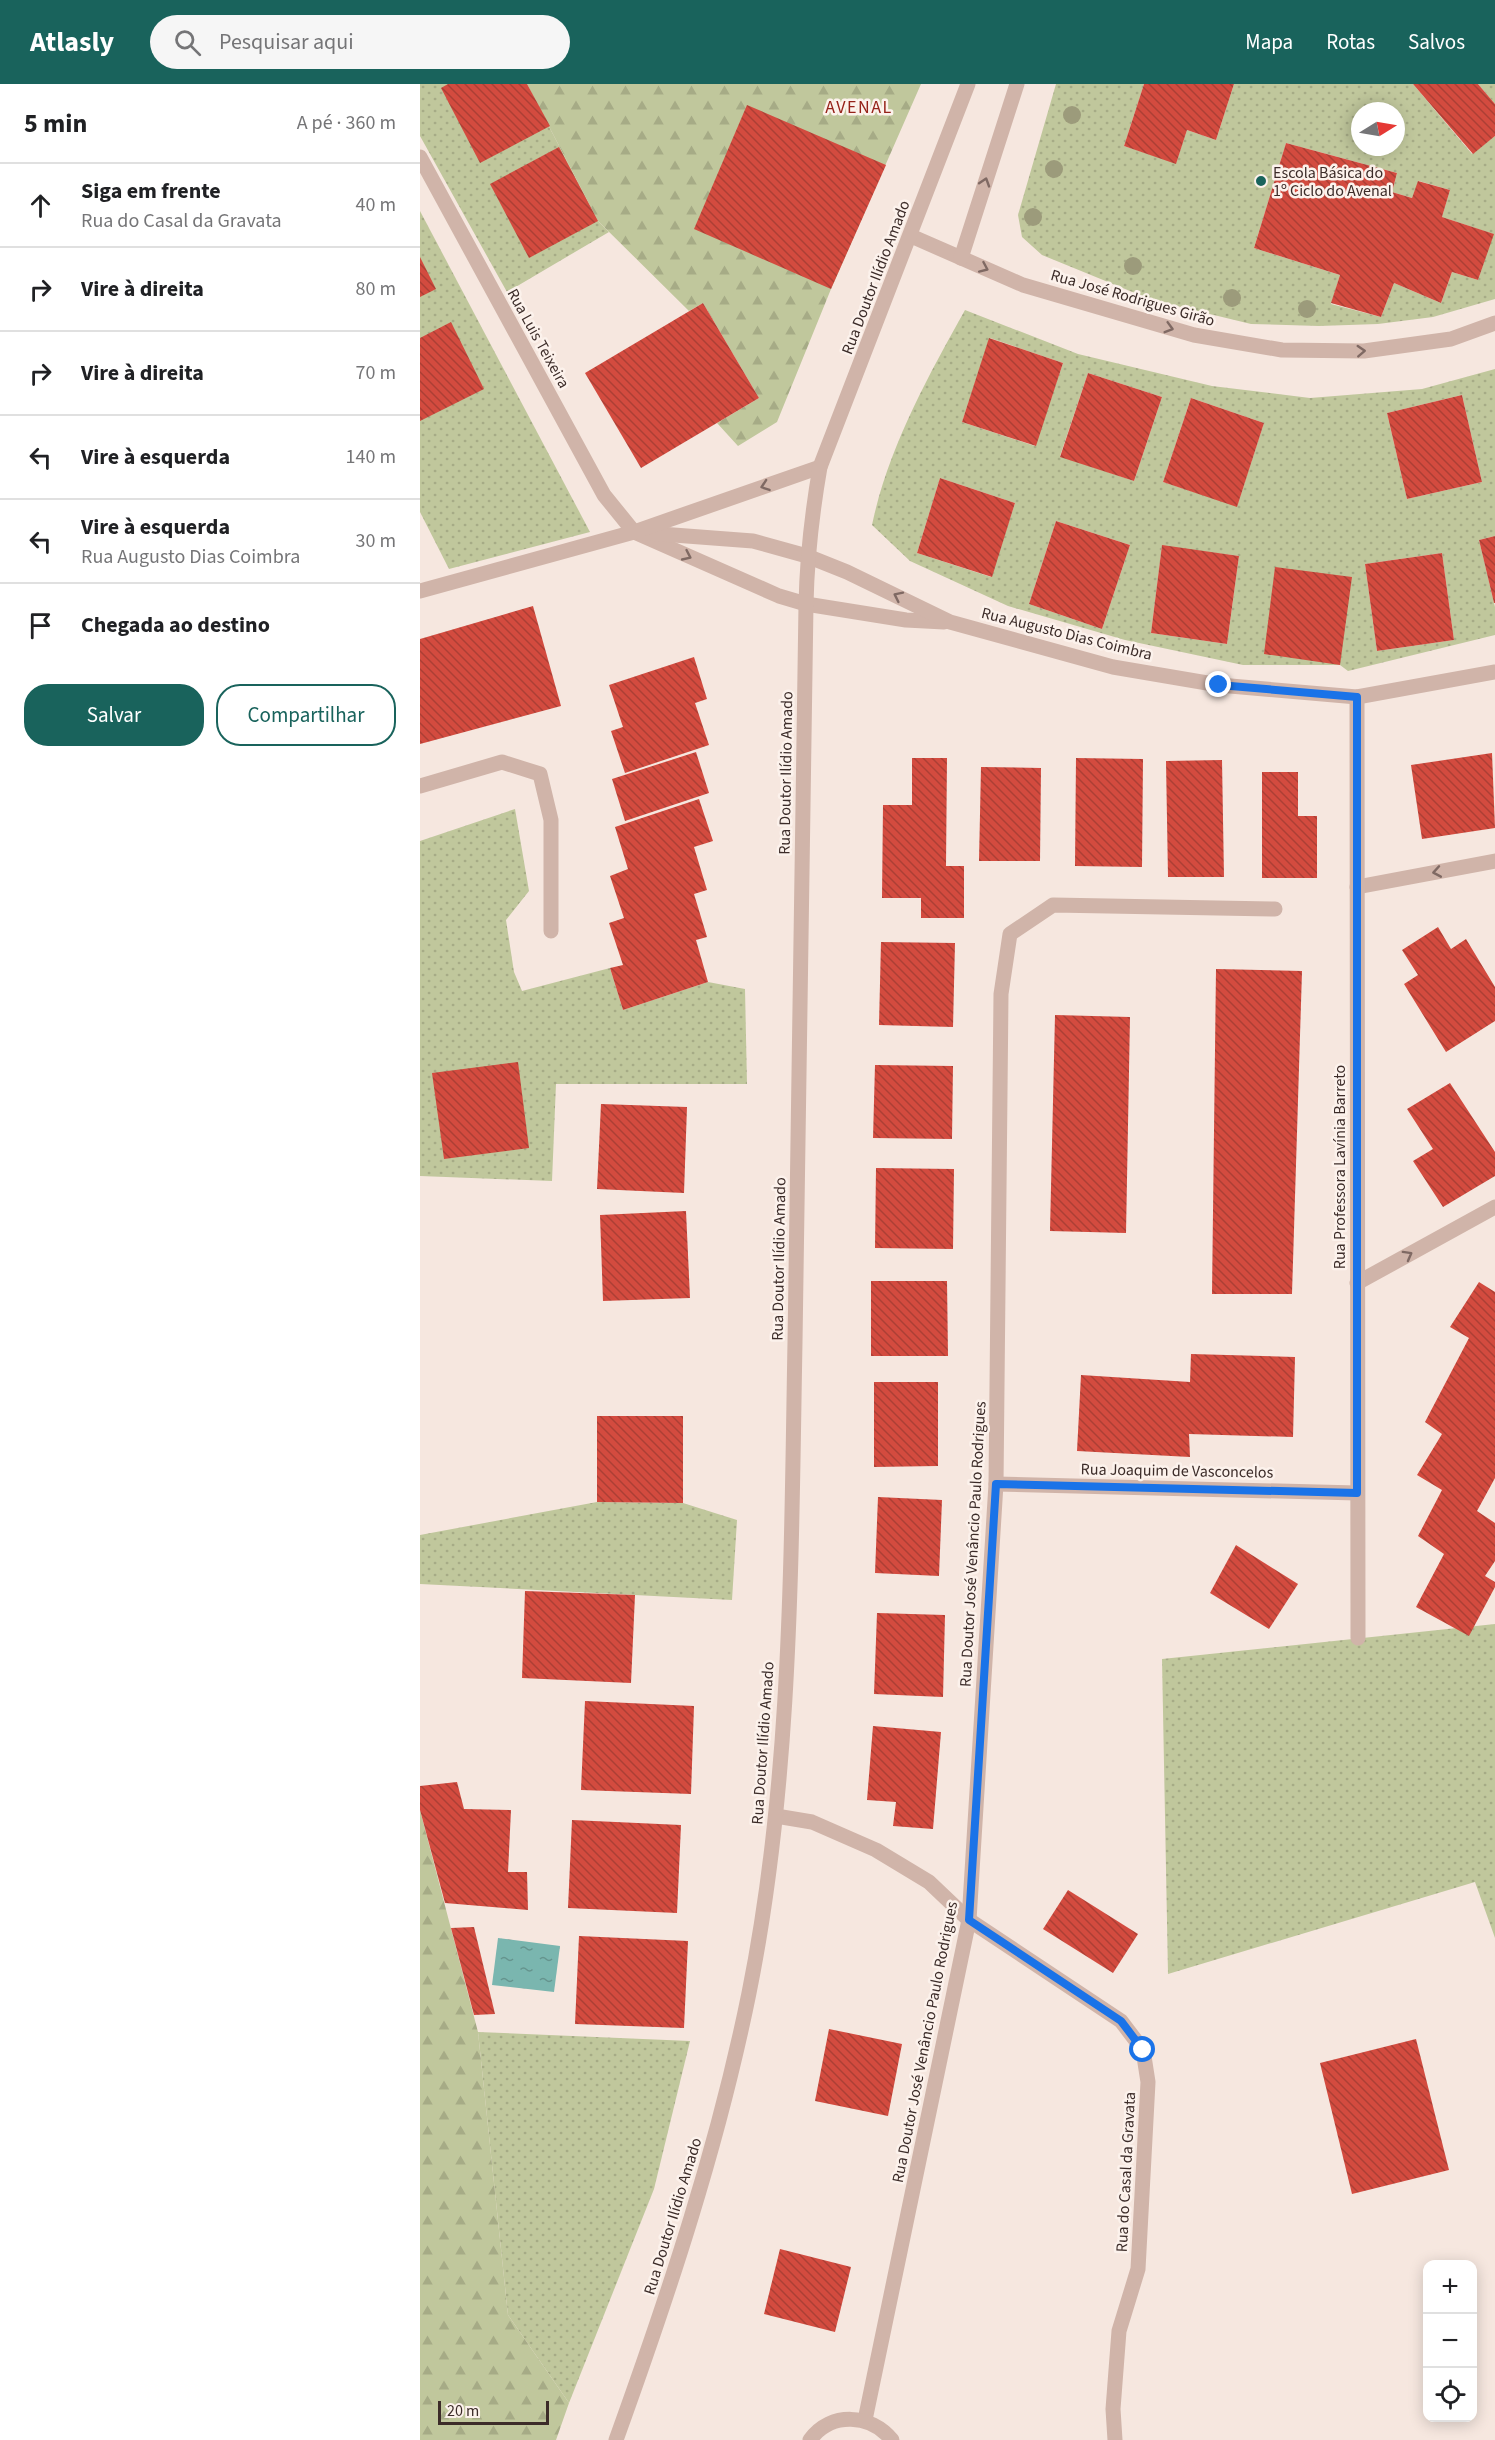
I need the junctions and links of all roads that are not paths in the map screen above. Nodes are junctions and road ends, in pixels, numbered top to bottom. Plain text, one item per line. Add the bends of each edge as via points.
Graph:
1 (968, 84) edge
2 (1017, 84) edge
3 (420, 157) edge
4 (911, 236) junction
5 (961, 258) junction
6 (1495, 323) edge
7 (820, 467) junction
8 (634, 532) junction
9 (807, 556) junction
10 (420, 591) edge
11 (806, 604) junction
12 (950, 622) junction
13 (1495, 672) edge
14 (1357, 697) junction
15 (420, 786) edge
16 (1495, 861) edge
17 (1357, 887) junction
18 (1275, 909) dead end
19 (551, 931) dead end
20 (1495, 1207) edge
21 (1357, 1283) junction
22 (996, 1484) junction
23 (1357, 1493) junction
24 (1358, 1638) dead end
25 (776, 1816) junction
26 (969, 1920) junction
27 (866, 2420) junction
28 (616, 2440) edge
29 (810, 2440) edge
30 (892, 2440) edge
31 (1115, 2440) edge

1 - 4 street, Rua Doutor Ilídio Amado
5 -> 2 street
3 - 8 street, Rua Luis Teixeira via 604,495
4 - 5 street, Rua José Rodrigues Girão
4 - 7 street, Rua Doutor Ilídio Amado
5 -> 6 street, Rua José Rodrigues Girão via 1023,285 1194,335 1282,350 1364,351 1451,339
7 -> 8 street
7 - 9 street, Rua Doutor Ilídio Amado
8 - 9 street via 753,542
8 - 10 street
8 -> 11 street via 736,579
9 - 11 street, Rua Doutor Ilídio Amado
12 -> 9 street
11 - 12 street via 906,620
11 - 25 street, Rua Doutor Ilídio Amado via 791,1586
12 - 14 street, Rua Augusto Dias Coimbra via 1113,667 1219,685
13 - 14 street, Rua Augusto Dias Coimbra
14 - 17 street, Rua Professora Lavínia Barreto
15 - 19 street via 502,762 540,774 550,820
16 -> 17 street
17 - 21 street, Rua Professora Lavínia Barreto
18 - 22 street, Rua Doutor José Venâncio Paulo Rodrigues via 1053,905 1010,934 1001,994
21 -> 20 street
21 - 23 street, Rua Professora Lavínia Barreto
22 - 23 street, Rua Joaquim de Vasconcelos
22 - 26 street, Rua Doutor José Venâncio Paulo Rodrigues
23 - 24 street, Rua Professora Lavínia Barreto
25 - 26 street, Rua do Casal da Gravata via 812,1822 876,1850 929,1882
25 - 28 street, Rua Doutor Ilídio Amado via 750,1991 703,2187
26 - 27 street, Rua Doutor José Venâncio Paulo Rodrigues
26 - 31 street, Rua do Casal da Gravata via 1121,2021 1143,2050 1148,2082 1138,2269 1119,2331 1113,2409
27 - 29 street via 848,2418 831,2423
27 - 30 street

